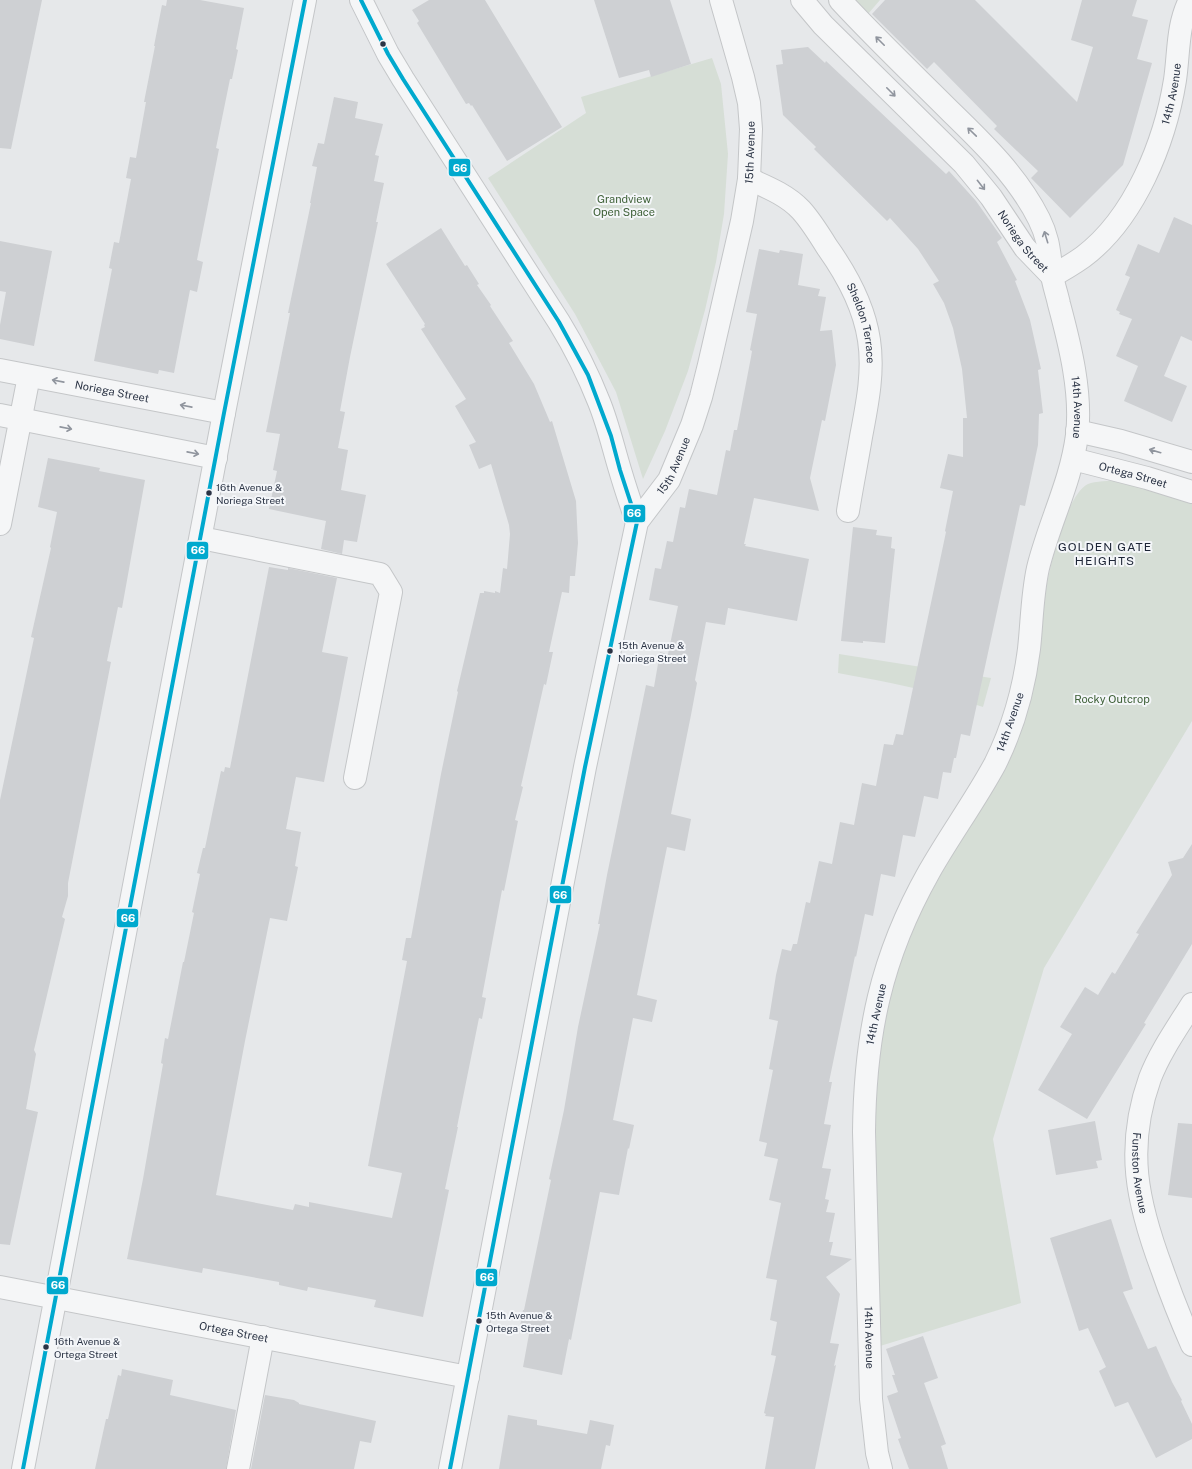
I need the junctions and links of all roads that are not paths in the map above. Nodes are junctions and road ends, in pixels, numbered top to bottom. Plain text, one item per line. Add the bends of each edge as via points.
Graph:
1 (305, 0) edge
2 (361, 0) edge
3 (721, 0) edge
4 (802, 0) edge
5 (840, 0) edge
6 (1190, 0) edge
7 (749, 179) junction
8 (1052, 276) junction
9 (0, 370) edge
10 (29, 376) junction
11 (224, 413) junction
12 (10, 417) edge
13 (1078, 431) junction
14 (216, 458) junction
15 (1073, 459) junction
16 (1192, 462) edge
17 (1192, 492) edge
18 (848, 511) dead end
19 (637, 522) junction
20 (0, 524) edge
21 (201, 538) junction
22 (355, 778) dead end
23 (1192, 1004) edge
24 (0, 1287) edge
25 (56, 1298) junction
26 (263, 1337) junction
27 (1192, 1345) edge
28 (468, 1377) junction
29 (23, 1469) edge
30 (238, 1469) edge
31 (450, 1469) edge
32 (881, 1469) edge

1 - 11 street
2 - 19 street via 388,54 556,316 575,350 588,375 611,436
3 - 7 street, 15th Avenue via 748,103 751,129
4 -> 8 street, Noriega Street via 823,25 964,164 995,202 1025,248
8 -> 5 street, Noriega Street via 1051,255 1046,236 1014,180 984,144
6 - 8 street, 14th Avenue via 1180,26 1169,109 1142,181 1130,203 1101,240 1084,256
7 - 18 street, Sheldon Terrace via 776,191 800,209 845,274 864,317 869,340 870,387
7 - 19 street, 15th Avenue via 740,229 699,404 669,480
8 - 13 street, 14th Avenue via 1074,371
9 - 10 street, Noriega Street
11 -> 10 street, Noriega Street
10 - 12 street
11 - 14 street
12 -> 14 street
12 - 20 street
13 - 15 street, 14th Avenue
16 -> 13 street
14 - 21 street
15 - 17 street, Ortega Street
15 - 32 street, 14th Avenue via 1039,564 1025,674 1005,743 914,901 888,963 878,995 865,1086 864,1132 871,1399
19 - 28 street, 15th Avenue via 585,767
21 - 22 street via 380,574 391,592
21 - 25 street
23 - 27 street, Funston Avenue via 1160,1055 1150,1077 1139,1116 1135,1158 1140,1203 1148,1231
24 - 25 street, Ortega Street
25 - 26 street, Ortega Street
25 - 29 street
26 - 28 street, Ortega Street
26 - 30 street
28 - 31 street, 15th Avenue

